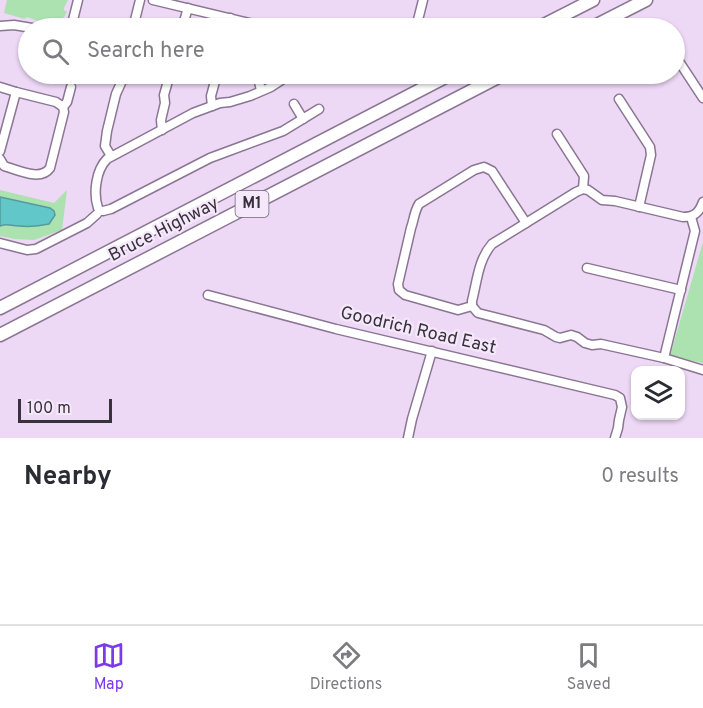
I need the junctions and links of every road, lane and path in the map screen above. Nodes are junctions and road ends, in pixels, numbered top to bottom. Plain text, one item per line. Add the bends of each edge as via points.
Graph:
1 (78, 0) edge
2 (140, 0) edge
3 (153, 0) edge
4 (423, 0) edge
5 (593, 0) edge
6 (646, 0) edge
7 (188, 8) junction
8 (74, 18) edge
9 (135, 18) edge
10 (185, 18) edge
11 (230, 18) edge
12 (418, 18) edge
13 (558, 18) edge
14 (611, 18) edge
15 (18, 25) edge
16 (0, 26) edge
17 (685, 71) edge
18 (121, 84) edge
19 (167, 84) edge
20 (215, 84) edge
21 (260, 84) edge
22 (276, 84) edge
23 (432, 84) edge
24 (485, 84) edge
25 (0, 87) edge
26 (71, 87) dead end
27 (261, 90) junction
28 (16, 92) junction
29 (703, 98) edge
30 (619, 99) dead end
31 (294, 104) dead end
32 (212, 106) junction
33 (63, 107) junction
34 (319, 109) dead end
35 (303, 119) junction
36 (162, 130) junction
37 (557, 134) dead end
38 (1, 145) edge
39 (111, 156) junction
40 (0, 159) edge
41 (584, 189) junction
42 (703, 202) edge
43 (639, 207) junction
44 (99, 211) junction
45 (691, 217) junction
46 (526, 224) junction
47 (0, 243) edge
48 (587, 268) dead end
49 (681, 290) junction
50 (208, 295) dead end
51 (472, 306) junction
52 (0, 308) edge
53 (0, 335) edge
54 (432, 351) junction
55 (664, 358) junction
56 (703, 370) edge
57 (408, 438) edge
58 (618, 438) edge

1 - 8 street
2 - 9 street
3 - 7 street
4 - 12 street
5 - 13 highway
6 - 14 highway
7 - 10 street
7 - 11 street
15 - 16 street
17 - 29 street
18 - 39 street via 106,134 105,146
19 - 36 street
20 - 32 street
21 - 27 street
22 - 27 street
23 - 52 highway, Bruce Highway / M1
24 - 53 highway, Bruce Highway / M1
25 - 28 street
26 - 33 street
27 - 32 street
28 - 33 street
28 - 38 street
30 - 43 street via 650,147
31 - 35 street
32 - 36 street
33 - 40 street via 48,172 40,175 7,168
34 - 35 street
35 - 44 street via 277,134 210,158 119,206
36 - 39 street
37 - 41 street via 584,176
39 - 44 street via 101,165 95,191
41 - 43 street via 602,200
41 - 46 street
42 - 45 street via 699,212
43 - 45 street
44 - 47 street via 87,224 32,250
45 - 49 street via 695,231
46 - 51 street via 486,251
46 - 51 street via 492,171 484,167 419,204 414,211 399,290 458,310
48 - 49 street
49 - 55 street
50 - 54 street, Goodrich Road East
51 - 55 street via 478,313 544,330 556,337 571,335 592,345
54 - 57 street
54 - 58 street, Goodrich Road East via 615,395 622,407
55 - 56 street

